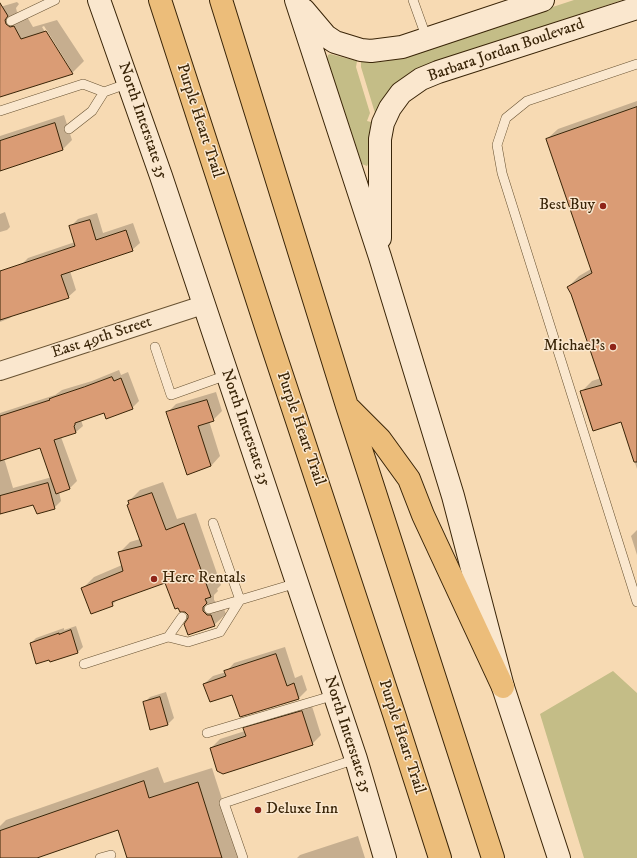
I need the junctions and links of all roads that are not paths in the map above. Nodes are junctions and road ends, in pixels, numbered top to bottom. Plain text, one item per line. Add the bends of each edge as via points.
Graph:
1 (55, 0) edge
2 (88, 0) edge
3 (99, 0) edge
4 (160, 0) edge
5 (221, 0) edge
6 (413, 0) edge
7 (544, 0) edge
8 (297, 1) edge
9 (637, 8) edge
10 (11, 21) dead end
11 (111, 31) junction
12 (427, 39) junction
13 (637, 64) edge
14 (129, 83) junction
15 (104, 92) junction
16 (0, 111) edge
17 (69, 129) dead end
18 (380, 257) junction
19 (203, 305) junction
20 (155, 346) dead end
21 (0, 371) edge
22 (227, 375) junction
23 (347, 406) junction
24 (213, 523) dead end
25 (297, 583) junction
26 (634, 584) edge
27 (240, 600) junction
28 (637, 602) edge
29 (209, 609) dead end
30 (182, 617) dead end
31 (168, 636) junction
32 (84, 664) dead end
33 (503, 688) junction
34 (335, 695) junction
35 (207, 733) dead end
36 (356, 758) junction
37 (111, 855) dead end
38 (100, 858) edge
39 (243, 858) edge
40 (385, 858) edge
41 (440, 858) edge
42 (493, 858) edge
43 (559, 858) edge

1 - 10 lane
2 - 11 main road
3 - 11 main road, North Interstate 35
4 - 41 highway, Purple Heart Trail
5 - 23 highway
6 - 12 lane
7 - 12 main road
8 - 12 main road via 326,36 345,46 371,52 402,47
8 - 18 main road
9 - 18 main road, Barbara Jordan Boulevard via 438,72 420,79 401,94 390,108 381,131
11 - 14 main road, North Interstate 35
13 - 26 lane via 527,101 506,118 497,144 502,173
14 - 15 lane
14 - 19 main road, North Interstate 35
15 - 16 lane via 84,84
15 - 17 lane via 92,111
18 - 33 main road via 453,496
19 - 21 street, East 49th Street
19 - 22 main road, North Interstate 35
20 - 22 lane via 171,394
22 - 25 main road, North Interstate 35
23 - 33 highway via 380,439 408,479
23 - 42 highway
24 - 27 lane
25 - 27 lane
25 - 34 main road, North Interstate 35
26 - 28 lane
27 - 29 lane
27 - 31 lane via 220,632 188,642
30 - 31 lane
31 - 32 lane
33 - 43 main road
34 - 35 lane
34 - 36 main road, North Interstate 35
36 - 39 lane via 224,803
36 - 40 main road, North Interstate 35
37 - 38 lane

